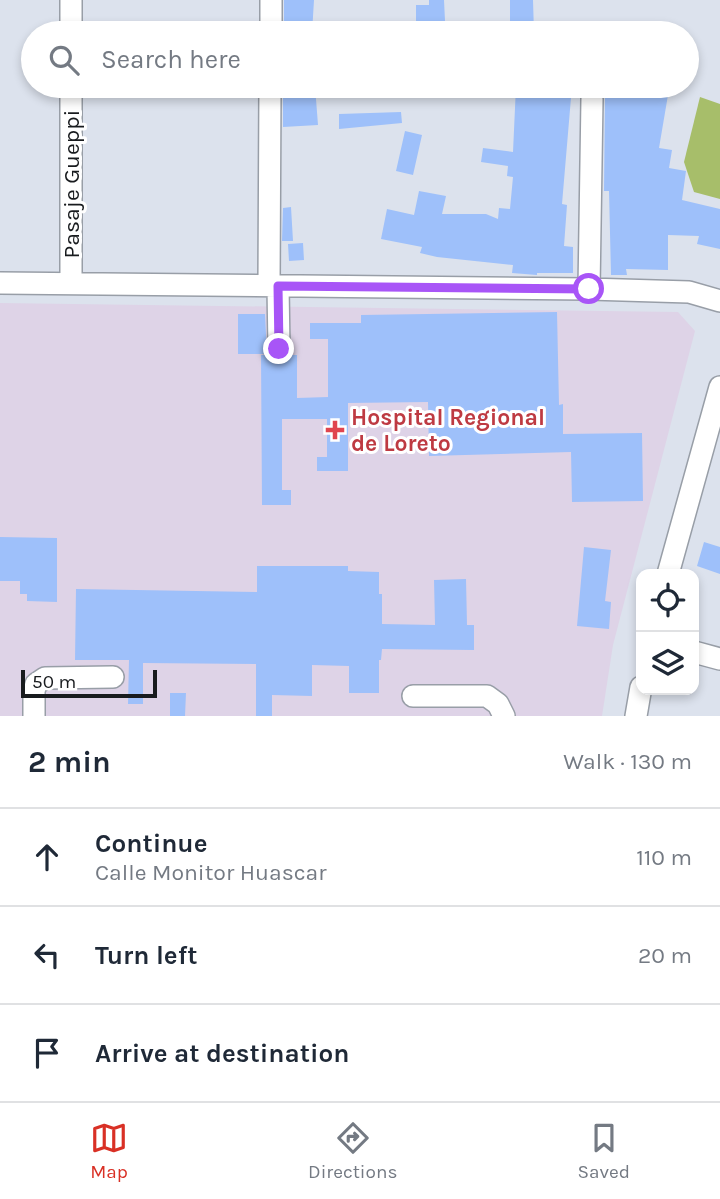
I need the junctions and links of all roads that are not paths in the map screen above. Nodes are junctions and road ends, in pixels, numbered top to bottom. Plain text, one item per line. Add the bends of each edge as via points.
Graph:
1 (71, 0) edge
2 (271, 0) edge
3 (71, 21) edge
4 (271, 21) edge
5 (71, 98) edge
6 (270, 98) edge
7 (592, 99) dead end
8 (71, 282) junction
9 (0, 283) edge
10 (274, 286) junction
11 (589, 289) junction
12 (720, 301) edge
13 (279, 349) dead end
14 (720, 387) edge
15 (669, 569) edge
16 (699, 653) edge
17 (720, 659) edge
18 (113, 677) dead end
19 (640, 695) edge
20 (413, 696) dead end
21 (34, 716) edge
22 (504, 716) edge
23 (636, 716) edge

1 - 3 street
2 - 4 street
5 - 8 street, Pasaje Gueppi
6 - 10 street
7 - 11 street
8 - 9 street
8 - 10 street
10 - 11 street
10 - 13 street
11 - 12 street via 689,292
14 - 15 street
16 - 17 street
18 - 21 street via 45,678 36,684
19 - 23 street
20 - 22 street via 487,696

